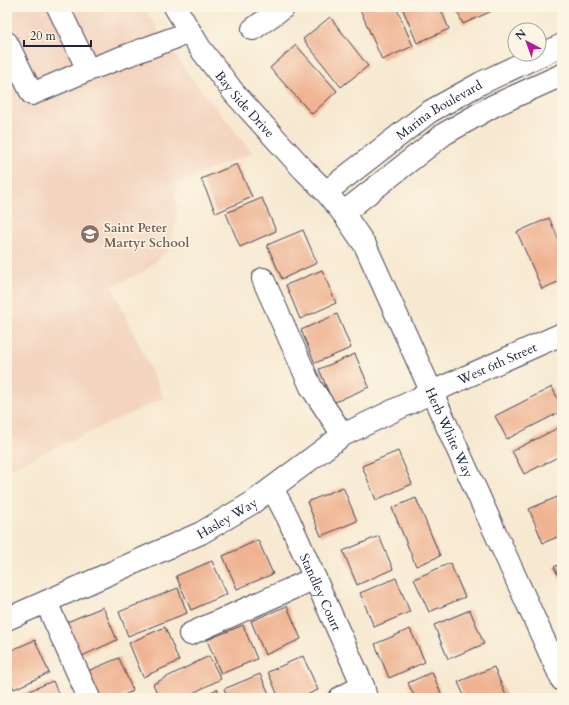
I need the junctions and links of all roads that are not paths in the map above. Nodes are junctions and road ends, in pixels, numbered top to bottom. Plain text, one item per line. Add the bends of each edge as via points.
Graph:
1 (58, 7) edge
2 (175, 7) edge
3 (284, 7) edge
4 (253, 29) dead end
5 (190, 32) junction
6 (7, 43) edge
7 (562, 45) edge
8 (88, 70) junction
9 (562, 75) edge
10 (326, 192) junction
11 (343, 213) junction
12 (263, 279) dead end
13 (562, 334) edge
14 (432, 392) junction
15 (343, 435) junction
16 (272, 488) junction
17 (315, 578) junction
18 (46, 602) junction
19 (7, 619) edge
20 (190, 634) dead end
21 (562, 680) edge
22 (364, 692) edge
23 (89, 698) edge
24 (340, 698) edge

1 - 8 street
2 - 5 street, Bay Side Drive
3 - 4 street
5 - 8 street
5 - 10 street, Bay Side Drive via 235,94
6 - 8 street via 32,94
7 - 10 street, Marina Boulevard via 481,83 429,112
9 - 11 street, Marina Boulevard via 493,106 444,134
10 - 11 street, Herb White Way
11 - 14 street, Herb White Way via 365,245
12 - 15 street via 311,387
13 - 14 street, West 6th Street
14 - 15 street, Hasley Way
14 - 21 street, Herb White Way
15 - 16 street, Hasley Way
16 - 17 street, Standley Court
16 - 18 street, Hasley Way via 201,533
17 - 20 street
17 - 22 street, Standley Court
18 - 19 street, Hasley Way
18 - 23 street
22 - 24 street

